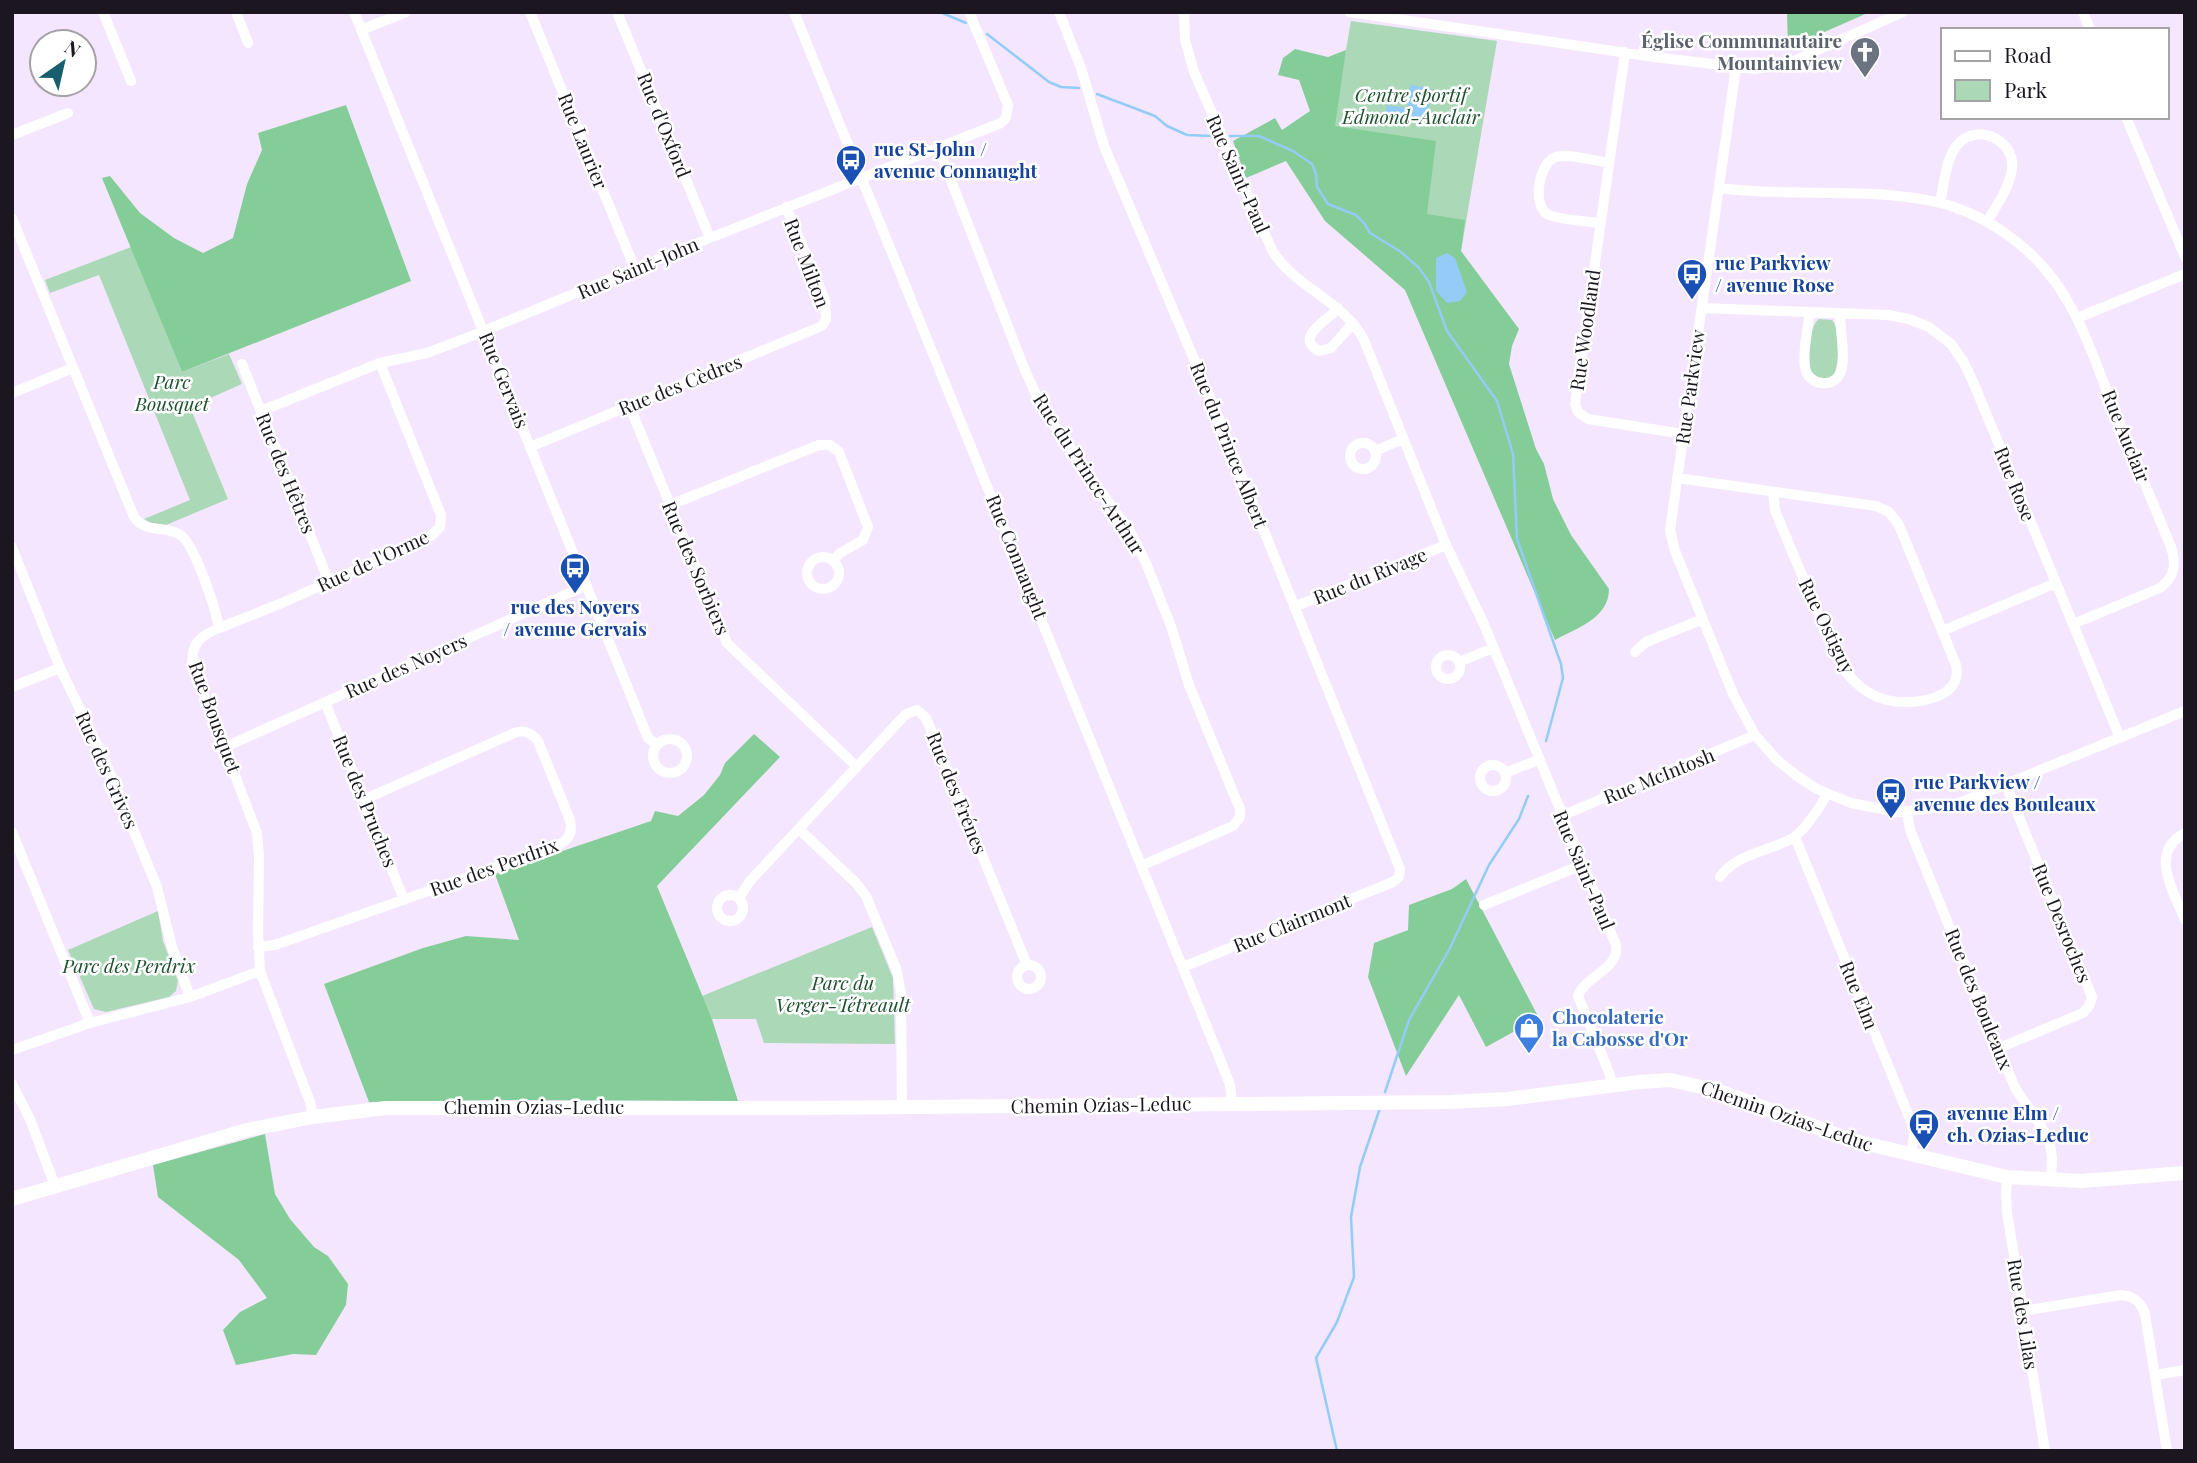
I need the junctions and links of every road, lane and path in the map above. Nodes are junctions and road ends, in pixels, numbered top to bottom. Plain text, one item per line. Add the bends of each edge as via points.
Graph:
1 (103, 12) edge
2 (236, 12) edge
3 (354, 12) edge
4 (406, 12) edge
5 (530, 12) edge
6 (617, 12) edge
7 (794, 12) edge
8 (969, 12) edge
9 (1059, 12) edge
10 (1184, 12) edge
11 (1349, 12) edge
12 (1903, 12) edge
13 (2082, 12) edge
14 (2089, 28) edge
15 (362, 30) junction
16 (248, 43) dead end
17 (1625, 52) junction
18 (1736, 67) junction
19 (131, 82) dead end
20 (68, 113) dead end
21 (2127, 119) edge
22 (12, 135) edge
23 (938, 147) junction
24 (1609, 163) junction
25 (862, 177) junction
26 (1719, 188) junction
27 (1940, 202) junction
28 (786, 208) junction
29 (12, 218) edge
30 (1987, 222) junction
31 (1600, 223) junction
32 (710, 238) junction
33 (2185, 257) edge
34 (635, 269) junction
35 (2185, 274) edge
36 (1339, 308) junction
37 (1702, 308) junction
38 (1809, 313) junction
39 (1840, 314) junction
40 (2077, 318) junction
41 (826, 319) joint
42 (1353, 323) junction
43 (484, 331) junction
44 (380, 363) junction
45 (242, 364) dead end
46 (73, 368) junction
47 (12, 393) edge
48 (629, 405) junction
49 (261, 411) junction
50 (1683, 435) junction
51 (1403, 439) junction
52 (530, 447) junction
53 (1375, 451) dead end
54 (1677, 478) junction
55 (1773, 492) junction
56 (670, 505) junction
57 (1446, 545) junction
58 (12, 547) edge
59 (833, 561) dead end
60 (329, 582) junction
61 (2056, 583) junction
62 (587, 585) junction
63 (1294, 607) junction
64 (1703, 619) junction
65 (2073, 624) junction
66 (219, 628) junction
67 (1942, 631) junction
68 (1493, 648) junction
69 (1635, 652) dead end
70 (1458, 662) dead end
71 (60, 668) junction
72 (12, 687) edge
73 (326, 702) junction
74 (2185, 711) edge
75 (1755, 735) junction
76 (2120, 738) junction
77 (657, 745) dead end
78 (225, 747) junction
79 (1538, 760) junction
80 (857, 767) junction
81 (1505, 773) dead end
82 (2006, 785) junction
83 (1827, 794) junction
84 (365, 799) junction
85 (1907, 812) junction
86 (1561, 816) junction
87 (799, 829) junction
88 (12, 831) edge
89 (2185, 833) edge
90 (1795, 837) junction
91 (1143, 865) junction
92 (1582, 865) junction
93 (1399, 877) joint
94 (1720, 877) dead end
95 (739, 898) dead end
96 (404, 900) junction
97 (1484, 905) dead end
98 (2185, 920) edge
99 (258, 947) junction
100 (1027, 965) dead end
101 (1184, 967) junction
102 (260, 971) junction
103 (190, 997) junction
104 (90, 1023) junction
105 (1999, 1048) junction
106 (12, 1050) edge
107 (12, 1084) edge
108 (1612, 1086) junction
109 (1232, 1104) junction
110 (902, 1107) junction
111 (313, 1117) junction
112 (1911, 1156) junction
113 (2185, 1173) edge
114 (2007, 1177) junction
115 (2051, 1181) junction
116 (55, 1186) junction
117 (12, 1199) edge
118 (2023, 1311) junction
119 (2185, 1370) edge
120 (2155, 1375) junction
121 (2045, 1451) edge
122 (2167, 1451) edge

1 - 19 street
2 - 16 street
3 - 15 street, Rue Gervais
4 - 15 street
5 - 34 street, Rue Laurier
6 - 32 street, Rue d'Oxford
7 - 25 street, Rue Connaught
8 - 23 street, Rue Saint-John via 1009,112 1000,123
9 - 63 street, Rue du Prince Albert via 1104,146
10 - 36 street, Rue Saint-Paul via 1185,40 1194,72 1272,250 1287,269
11 - 17 street
12 - 18 street via 1783,65
13 - 14 street
15 - 43 street, Rue Gervais
17 - 18 street
17 - 24 street, Rue Woodland
18 - 26 street, Rue Parkview
20 - 22 street
21 - 33 street
23 - 25 street, Rue Saint-John
23 - 91 street, Rue du Prince-Arthur via 1042,408 1143,555 1240,809 1233,826
24 - 31 street, Rue Woodland
24 - 31 street via 1557,156 1548,162 1541,180 1539,201 1545,212
25 - 28 street, Rue Saint-John
25 - 91 street, Rue Connaught
26 - 27 street, Rue Auclair via 1894,195
26 - 37 street, Rue Parkview
27 - 30 street, Rue Auclair
27 - 30 street via 1957,145 1976,134 1995,138 2008,150 2013,167
28 - 32 street, Rue Saint-John
28 - 41 street, Rue Milton via 825,300
29 - 46 street
30 - 40 street, Rue Auclair via 2038,261
31 - 50 street, Rue Woodland via 1576,407 1588,419
32 - 34 street, Rue Saint-John
34 - 43 street, Rue Saint-John
35 - 40 street
36 - 42 street, Rue Saint-Paul
36 - 42 street via 1311,332 1312,347 1329,349
37 - 38 street, Rue Rose
37 - 50 street, Rue Parkview
38 - 39 street, Rue Rose
38 - 39 street via 1805,369 1812,380 1824,384 1835,380 1842,369
39 - 61 street, Rue Rose via 1916,321 1935,330 1955,349 1974,384
40 - 65 street, Rue Auclair via 2175,562 2171,577 2160,588
41 - 48 street, Rue des Cèdres via 817,330
42 - 51 street, Rue Saint-Paul
43 - 44 street, Rue Saint-John via 427,353
43 - 52 street, Rue Gervais
44 - 49 street, Rue Saint-John
44 - 60 street, Rue de l'Orme via 441,524 433,534
45 - 49 street, Rue des Hêtres
46 - 47 street
46 - 66 street via 134,517 147,528 186,539
48 - 52 street, Rue des Cèdres
48 - 56 street, Rue des Sorbiers
49 - 60 street, Rue des Hêtres
50 - 54 street, Rue Parkview
51 - 53 street
51 - 57 street, Rue Saint-Paul
52 - 62 street, Rue Gervais
54 - 55 street, Rue Ostiguy
54 - 64 street, Rue Parkview via 1671,541
55 - 67 street, Rue Ostiguy via 1876,506 1889,512 1899,525
55 - 67 street, Rue Ostiguy via 1775,510 1831,644 1855,682 1875,696 1899,702 1946,692 1954,685 1957,672
56 - 59 street via 819,445 830,445 839,452 868,527 863,540
56 - 80 street, Rue des Sorbiers via 727,643
57 - 63 street, Rue du Rivage
57 - 68 street, Rue Saint-Paul
58 - 71 street, Rue des Grives
60 - 66 street, Rue de l'Orme
61 - 65 street, Rue Rose
61 - 67 street
62 - 73 street, Rue des Noyers
62 - 77 street, Rue Gervais via 648,738
63 - 93 street, Rue du Prince Albert via 1400,869
64 - 69 street via 1646,642
64 - 75 street, Rue Parkview
65 - 76 street, Rue Rose
66 - 78 street, Rue Bousquet via 198,639 192,660
68 - 70 street
68 - 79 street, Rue Saint-Paul
71 - 72 street
71 - 103 street, Rue des Grives via 157,887
73 - 78 street, Rue des Noyers
73 - 84 street, Rue des Pruches
74 - 76 street, Rue Parkview
75 - 83 street, Rue Parkview via 1783,765
75 - 86 street, Rue McIntosh
76 - 82 street, Rue Parkview
78 - 99 street, Rue Bousquet via 258,841
79 - 81 street
79 - 86 street, Rue Saint-Paul
80 - 87 street, Rue des Frénes
80 - 100 street, Rue des Frénes via 908,712 923,713
82 - 85 street, Rue Parkview via 1952,806
82 - 105 street, Rue Desroches via 2091,1000 2083,1013
83 - 85 street, Rue Parkview via 1873,809
83 - 90 street
84 - 96 street, Rue des Pruches
84 - 96 street, Rue des Perdrix via 522,731 538,741 565,807 571,829 561,844
85 - 105 street, Rue des Bouleaux via 1910,830
86 - 92 street, Rue Saint-Paul
87 - 95 street, Rue des Frénes
87 - 110 street via 866,896 897,971
88 - 104 street
89 - 98 street via 2169,846 2164,862
90 - 94 street via 1735,861
90 - 112 street, Rue Elm via 1912,1124
91 - 101 street, Rue Connaught
92 - 97 street
92 - 108 street, Rue Saint-Paul via 1617,950 1614,960 1581,989 1578,998
93 - 101 street, Rue Clairmont
96 - 99 street, Rue des Perdrix
99 - 102 street, Rue Bousquet
101 - 109 street, Rue Connaught via 1227,1076
102 - 103 street
102 - 111 street, Rue Bousquet
103 - 104 street
104 - 106 street
105 - 115 street, Rue des Bouleaux via 2018,1094 2049,1138
107 - 116 street
108 - 109 street, Chemin Ozias-Leduc via 1507,1099
108 - 112 street, Chemin Ozias-Leduc via 1655,1080 1685,1082
109 - 110 street, Chemin Ozias-Leduc
110 - 111 street, Chemin Ozias-Leduc via 407,1107
111 - 116 street, Chemin Ozias-Leduc via 223,1136
112 - 114 street, Chemin Ozias-Leduc
113 - 115 street, Chemin Ozias-Leduc
114 - 115 street, Chemin Ozias-Leduc
114 - 118 street, Rue des Lilas
116 - 117 street, Chemin Ozias-Leduc
118 - 120 street via 2118,1295 2134,1298 2144,1311
118 - 121 street, Rue des Lilas
119 - 120 street
120 - 122 street

